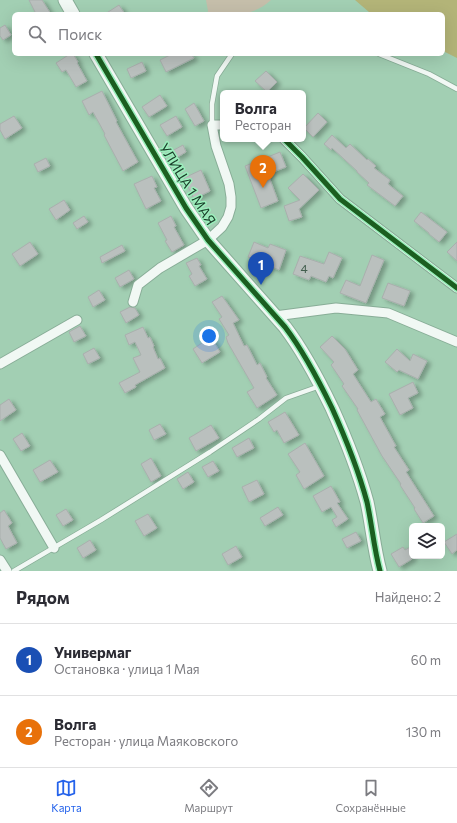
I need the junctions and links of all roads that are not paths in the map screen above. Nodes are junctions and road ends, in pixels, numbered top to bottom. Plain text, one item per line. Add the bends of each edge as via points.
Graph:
1 (65, 0) edge
2 (72, 12) edge
3 (97, 56) edge
4 (231, 56) edge
5 (384, 56) edge
6 (457, 89) edge
7 (212, 125) junction
8 (220, 125) edge
9 (287, 142) edge
10 (208, 240) junction
11 (457, 288) edge
12 (133, 302) dead end
13 (275, 316) junction
14 (77, 320) dead end
15 (457, 342) edge
16 (0, 364) edge
17 (321, 385) junction
18 (0, 455) edge
19 (54, 548) junction
20 (0, 560) edge
21 (378, 570) edge
22 (7, 571) edge
23 (14, 571) edge

1 - 2 street
3 - 10 street, УЛИЦА 1 МАЯ via 186,208
4 - 7 lane via 217,76 212,104
5 - 6 lane via 429,74
7 - 8 street
7 - 10 street via 229,184 231,207 222,227
9 - 11 street via 340,199
10 - 12 street via 160,268 138,286
10 - 13 street, УЛИЦА 1 МАЯ
13 - 15 street via 336,308 388,313
13 - 17 street, УЛИЦА 1 МАЯ via 295,340
14 - 16 street
17 - 19 lane via 286,398 204,456
17 - 21 street, УЛИЦА 1 МАЯ via 343,432 362,483
18 - 19 street
19 - 23 lane
20 - 22 street

